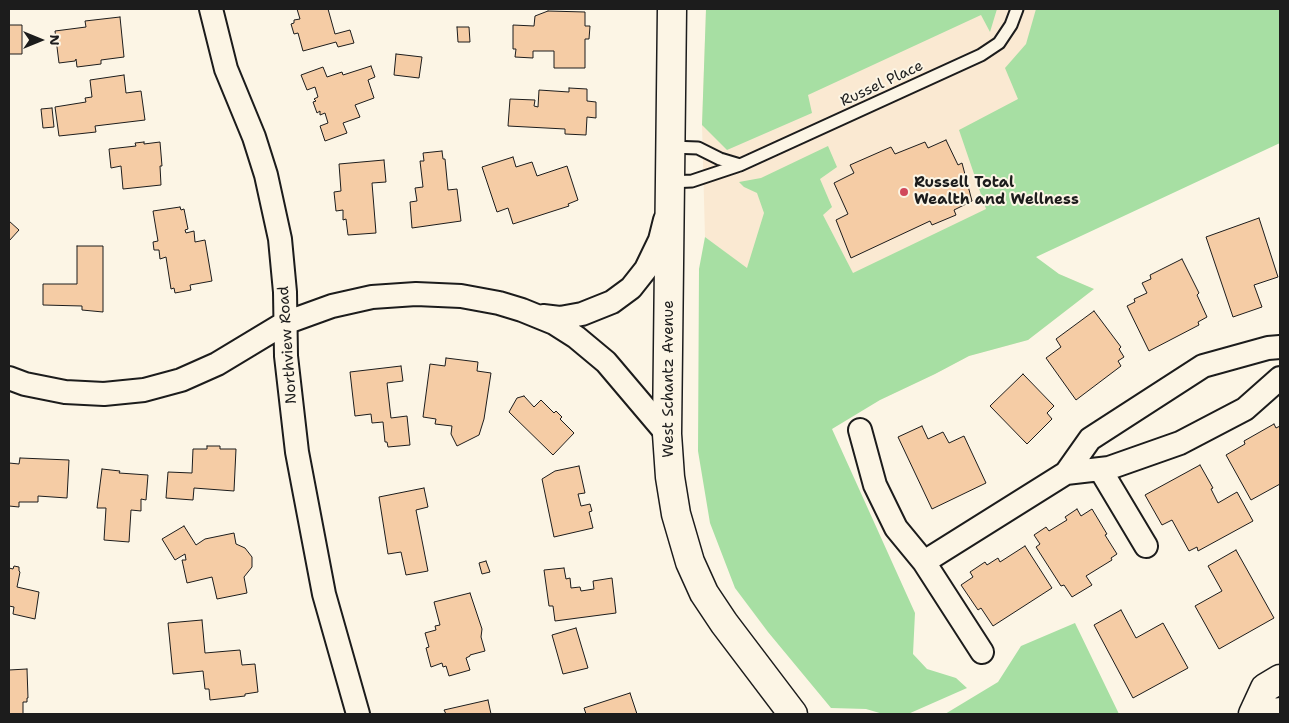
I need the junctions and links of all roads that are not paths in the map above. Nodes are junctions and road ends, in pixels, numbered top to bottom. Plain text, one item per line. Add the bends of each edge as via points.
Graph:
1 (211, 9) edge
2 (672, 9) edge
3 (1017, 9) edge
4 (670, 147) junction
5 (740, 166) junction
6 (670, 191) junction
7 (534, 315) junction
8 (285, 323) junction
9 (1280, 347) edge
10 (1280, 378) edge
11 (14, 383) edge
12 (860, 430) dead end
13 (667, 434) junction
14 (1100, 469) junction
15 (1066, 473) junction
16 (1146, 546) dead end
17 (924, 562) junction
18 (982, 652) dead end
19 (1280, 679) edge
20 (1280, 712) edge
21 (358, 714) edge
22 (793, 714) edge
23 (1253, 714) edge
24 (1277, 714) edge

1 - 8 street, Northview Road via 226,69 266,175 280,239
2 - 4 main road, West Schantz Avenue
3 - 5 lane, Russel Place via 999,43 981,55
4 - 5 lane via 698,148
4 - 6 main road, West Schantz Avenue
5 - 6 lane, Russel Place
6 - 7 street via 660,240 646,269 630,288 612,302 582,314 560,318
6 - 13 main road, West Schantz Avenue
7 - 8 street via 499,303 466,297 416,294 372,297 332,306
7 - 13 street via 565,329 596,353
8 - 11 street via 216,364 181,380 144,390 104,394 65,392
8 - 21 street, Northview Road via 293,422 310,528 324,594
9 - 15 street via 1203,366 1090,439
10 - 14 street via 1245,409 1180,443
12 - 17 street via 875,486 896,528
13 - 22 main road, West Schantz Avenue via 676,514 690,562 724,623
14 - 15 street
14 - 16 street
15 - 17 street
17 - 18 street
19 - 23 main road via 1265,688
20 - 24 main road

